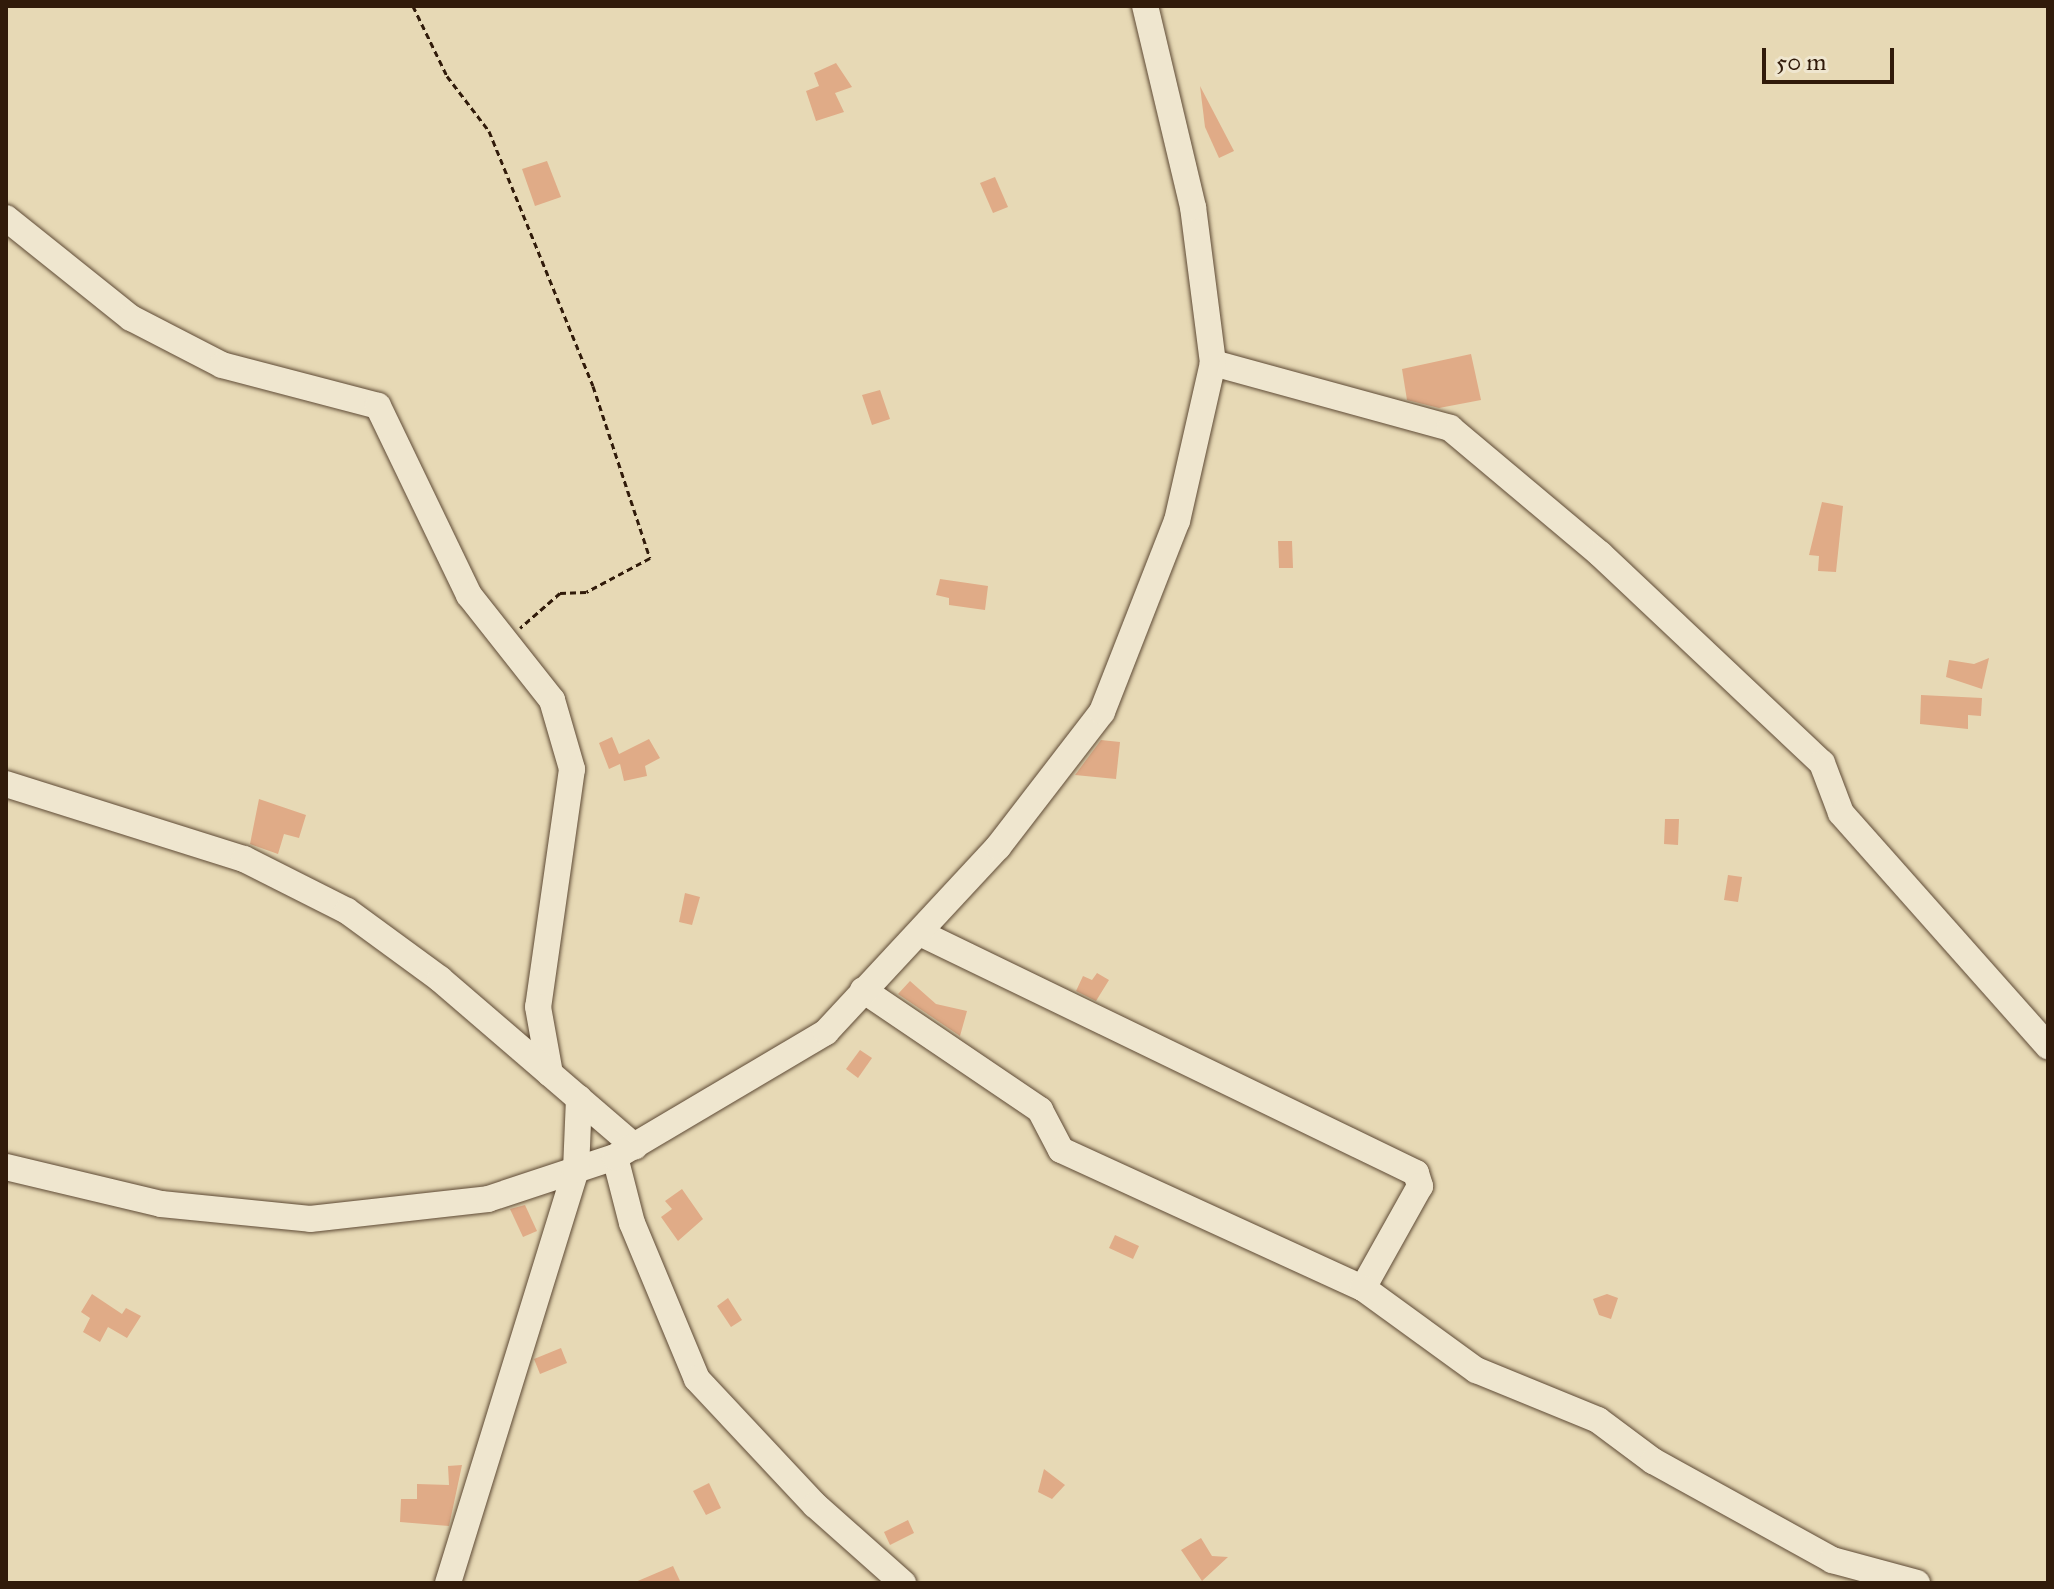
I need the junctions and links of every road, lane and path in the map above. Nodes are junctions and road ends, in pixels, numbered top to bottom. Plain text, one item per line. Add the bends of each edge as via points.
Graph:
1 (413, 6) edge
2 (1145, 6) edge
3 (6, 218) edge
4 (1213, 363) junction
5 (507, 643) junction
6 (6, 784) edge
7 (920, 933) junction
8 (863, 990) junction
9 (2048, 1046) edge
10 (550, 1074) junction
11 (579, 1098) junction
12 (625, 1152) junction
13 (6, 1167) edge
14 (576, 1170) junction
15 (1363, 1288) junction
16 (448, 1583) edge
17 (903, 1583) edge
18 (1917, 1583) edge

1 - 5 path via 440,63 489,131 593,386 650,558 586,592 560,593
2 - 4 street via 1193,207
3 - 5 street via 131,318 222,365 378,406 469,595
4 - 7 street via 1177,521 1102,712
4 - 9 street via 1450,428 1600,554 1822,763 1841,813
5 - 10 street via 552,700 572,769 538,1007
6 - 10 street via 244,859 347,911
7 - 8 street
7 - 15 street via 1416,1173 1420,1186
8 - 12 street via 813,1041
8 - 15 street via 1040,1110 1061,1150
10 - 11 street
11 - 12 street
11 - 14 street
12 - 14 street
12 - 17 street via 632,1223 697,1379 815,1505
13 - 14 street via 161,1204 310,1219 488,1199
14 - 16 street
15 - 18 street via 1476,1370 1598,1420 1653,1461 1796,1541 1832,1560

